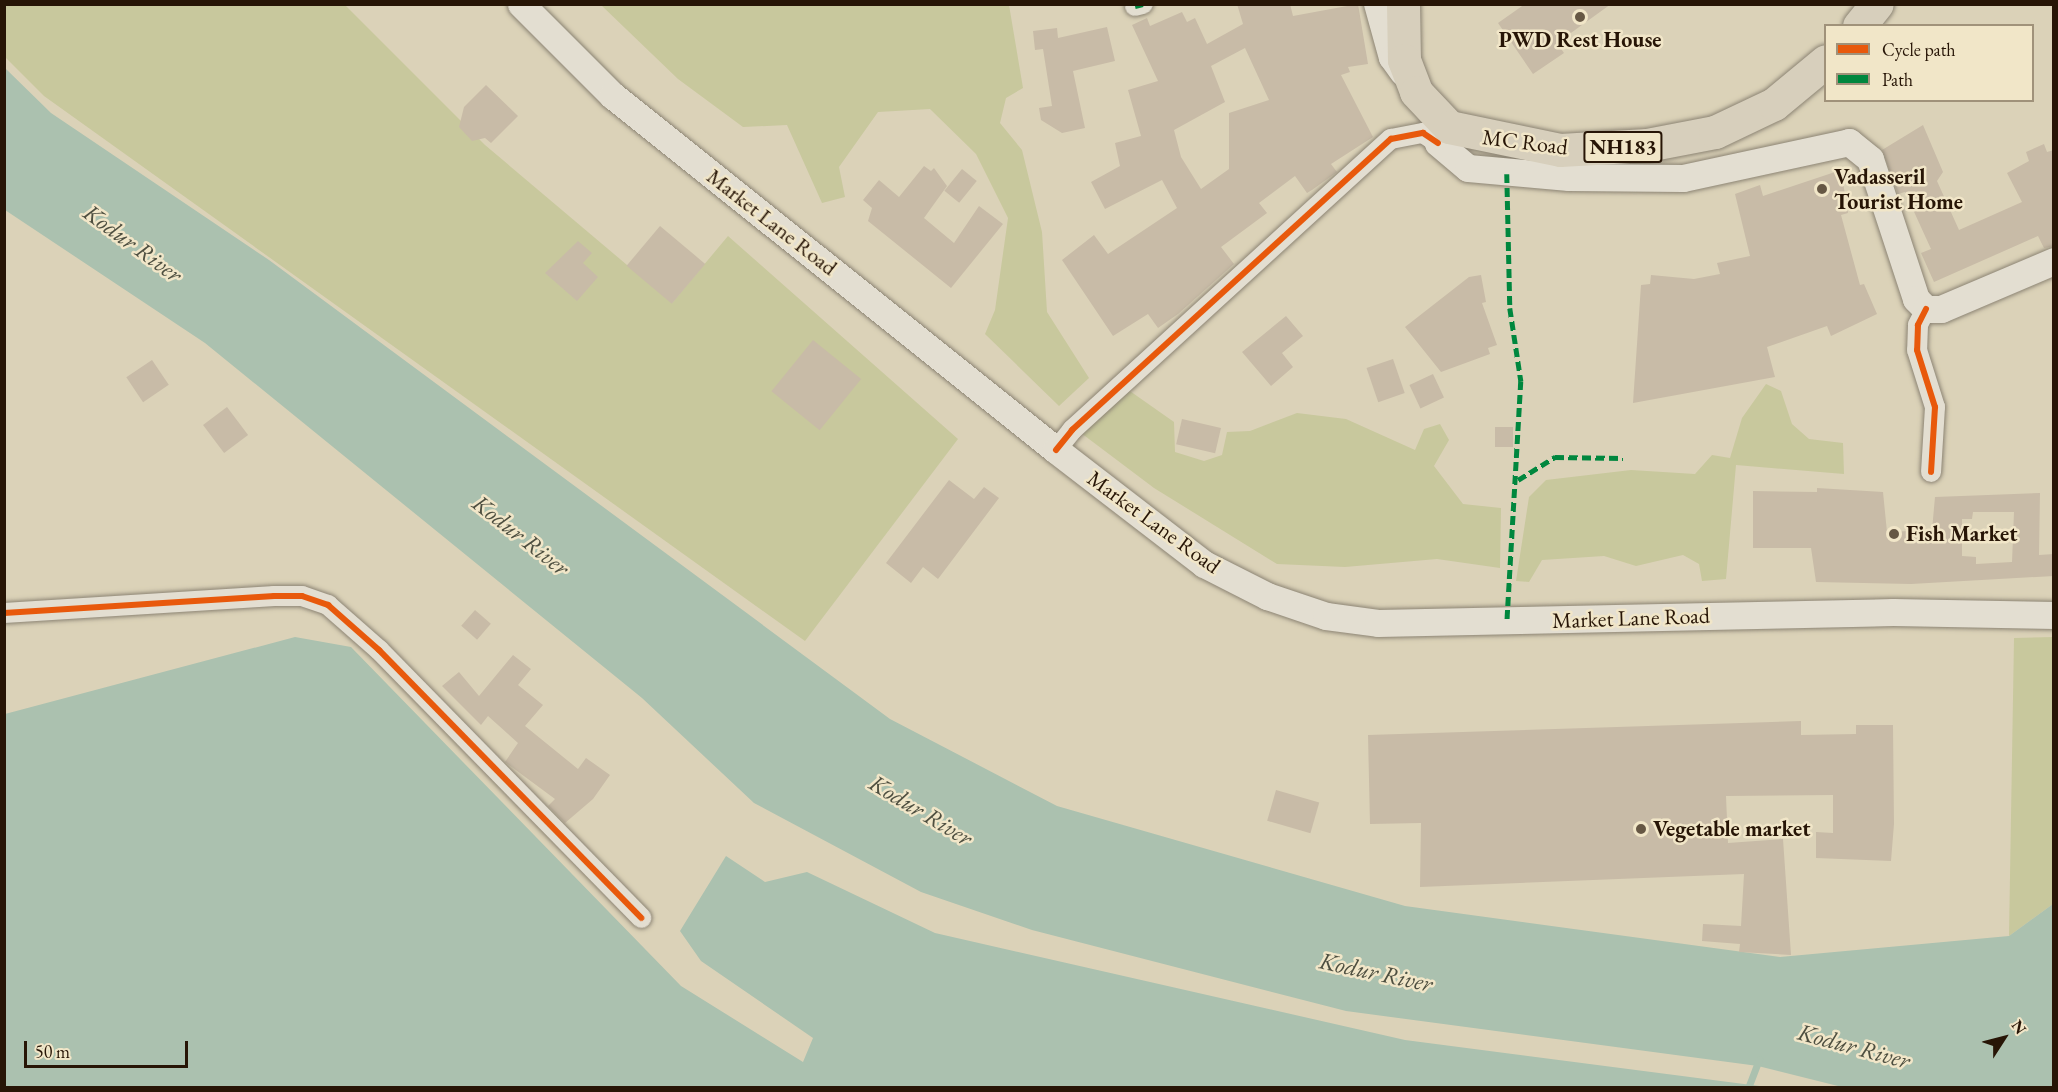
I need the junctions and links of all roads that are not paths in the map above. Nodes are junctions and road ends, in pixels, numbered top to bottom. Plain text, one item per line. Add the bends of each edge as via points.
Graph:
1 (521, 4) edge
2 (1376, 4) edge
3 (1403, 4) edge
4 (1877, 4) edge
5 (1861, 24) edge
6 (1824, 63) edge
7 (1416, 92) junction
8 (1444, 135) junction
9 (2054, 261) edge
10 (1926, 309) junction
11 (1056, 450) junction
12 (1931, 472) dead end
13 (4, 613) edge
14 (2054, 615) edge
15 (641, 918) dead end

1 - 11 main road, Market Lane Road via 612,95
2 - 7 street via 1392,58
3 - 7 highway via 1404,60
4 - 5 highway
6 - 8 highway, MC Road / NH183 via 1774,104 1715,132 1687,139 1560,150
7 - 8 highway
8 - 10 main road via 1468,168 1507,174 1683,178 1849,142 1870,159 1916,299
8 - 11 street via 1423,133 1391,139 1072,430
9 - 10 main road via 1941,309
10 - 12 street via 1918,326 1917,350 1935,407
11 - 14 main road, Market Lane Road via 1204,564 1285,603 1352,622 1893,612
13 - 15 street via 274,596 302,596 328,605 379,650

